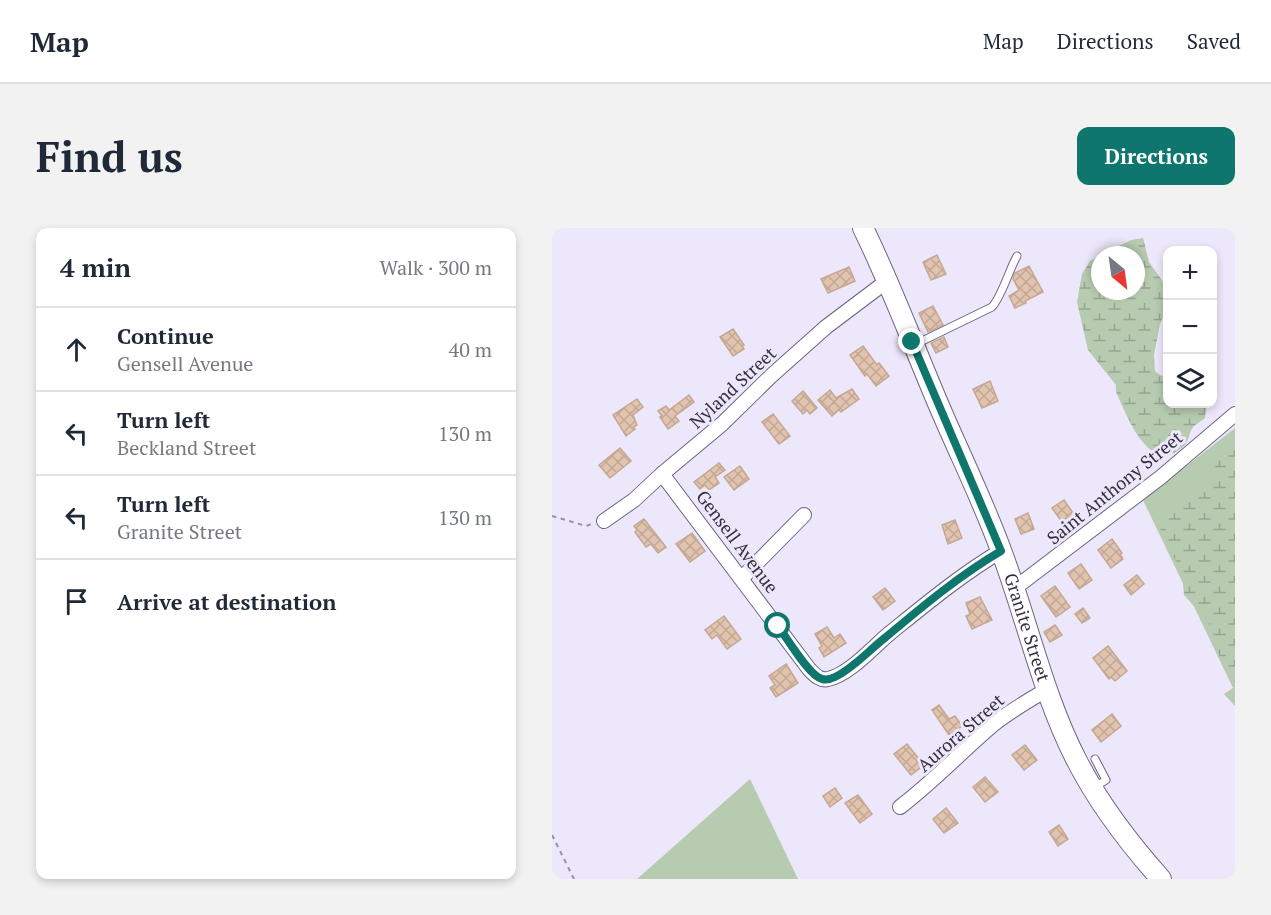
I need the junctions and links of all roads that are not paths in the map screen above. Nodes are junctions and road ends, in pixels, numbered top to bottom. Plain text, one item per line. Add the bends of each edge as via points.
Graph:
1 (863, 228) edge
2 (1017, 256) dead end
3 (887, 281) junction
4 (913, 345) junction
5 (1235, 414) edge
6 (662, 474) junction
7 (804, 515) dead end
8 (604, 521) road end
9 (1001, 551) junction
10 (742, 578) junction
11 (1015, 588) junction
12 (1048, 689) junction
13 (1095, 759) dead end
14 (1092, 788) junction
15 (900, 807) dead end
16 (1161, 879) edge

1 - 3 street, Granite Street
2 - 4 lane via 992,307
3 - 4 street, Granite Street
3 - 6 street, Nyland Street via 826,327
4 - 9 street, Granite Street
5 - 11 street, Saint Anthony Street via 1161,477
6 - 8 street, Nyland Street
6 - 10 street, Gensell Avenue
7 - 10 street
9 - 10 street, Gensell Avenue via 974,567 855,664 825,680 809,669
9 - 11 street, Granite Street
11 - 12 street, Granite Street
12 - 14 street, Granite Street via 1076,760
12 - 15 street, Aurora Street via 994,724
13 - 14 lane via 1106,780
14 - 16 street, Granite Street via 1138,854

